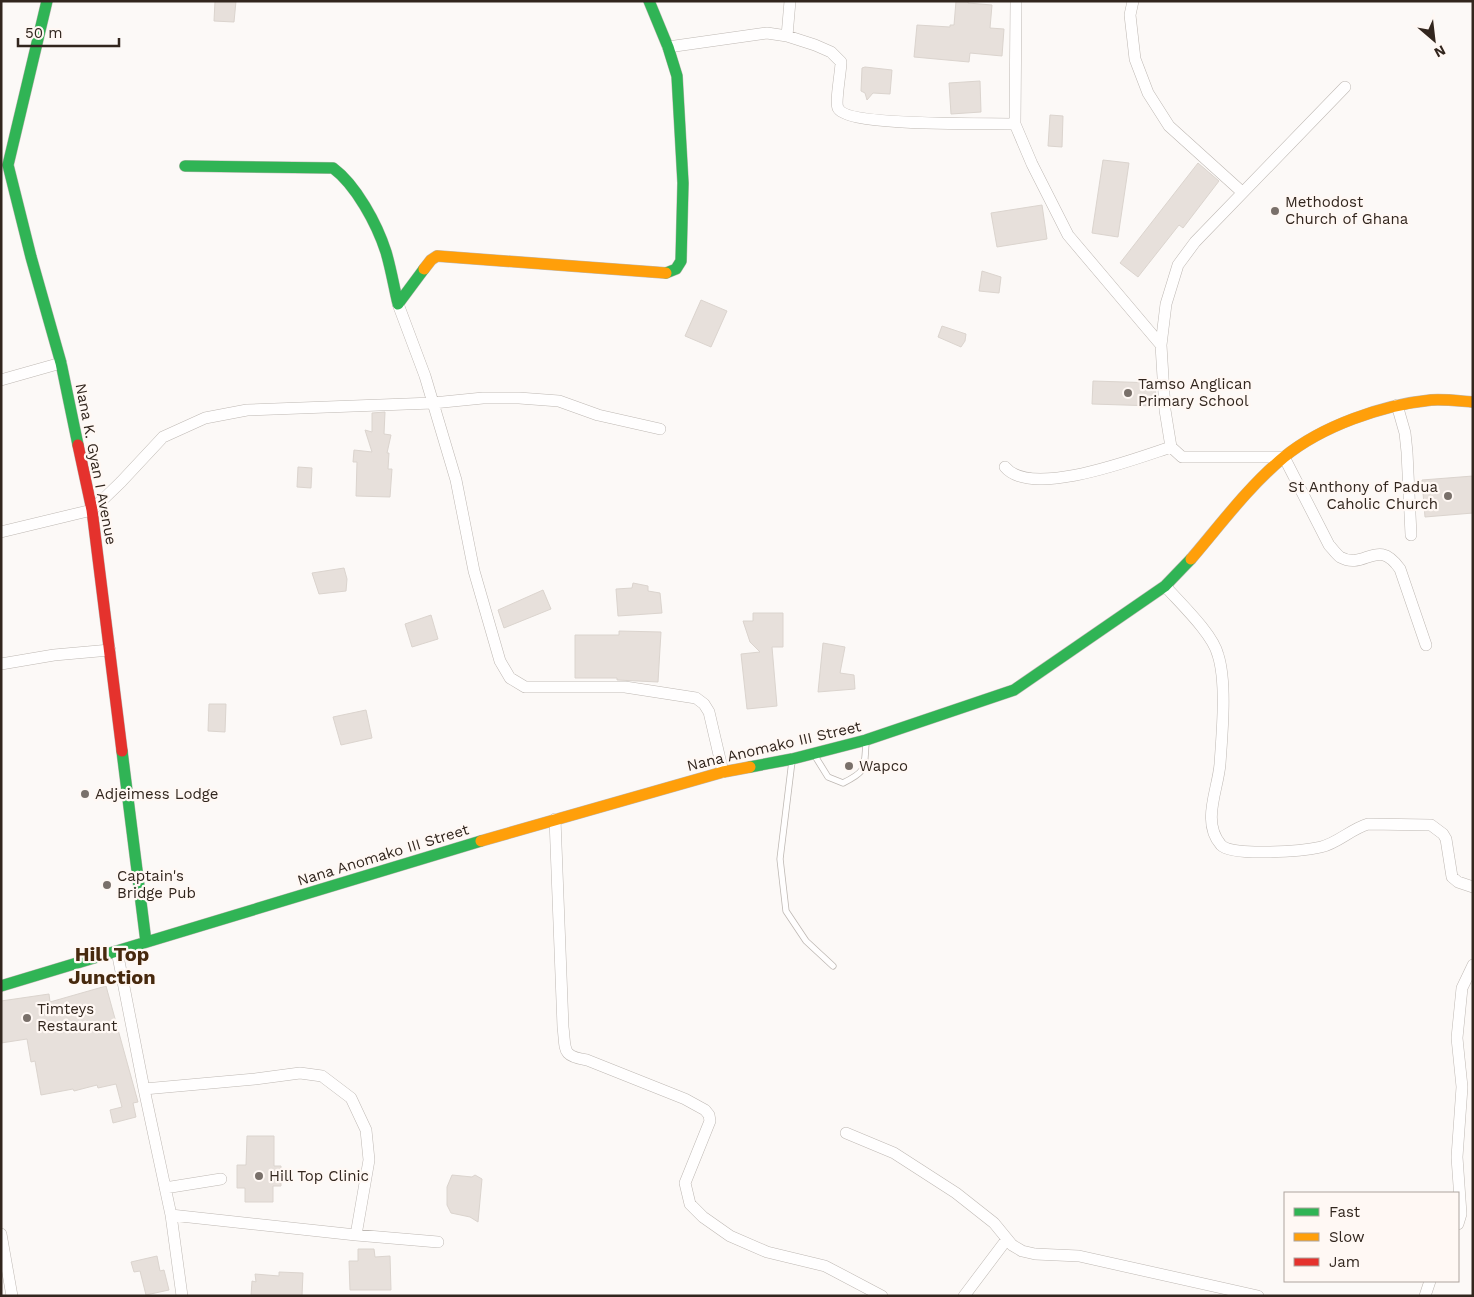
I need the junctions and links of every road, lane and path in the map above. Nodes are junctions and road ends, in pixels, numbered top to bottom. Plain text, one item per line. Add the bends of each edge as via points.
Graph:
1 (47, 1) edge
2 (650, 1) edge
3 (790, 1) edge
4 (1016, 1) edge
5 (1133, 1) edge
6 (787, 36) junction
7 (668, 47) junction
8 (1344, 87) dead end
9 (1015, 124) junction
10 (185, 166) dead end
11 (1242, 192) junction
12 (398, 304) junction
13 (1161, 345) junction
14 (61, 363) junction
15 (1, 380) edge
16 (1473, 402) edge
17 (433, 403) junction
18 (1398, 405) junction
19 (660, 429) dead end
20 (1171, 447) junction
21 (1284, 457) junction
22 (1005, 467) dead end
23 (92, 510) junction
24 (1, 532) edge
25 (1411, 535) dead end
26 (1165, 586) junction
27 (1426, 645) dead end
28 (110, 650) junction
29 (1, 664) edge
30 (866, 740) junction
31 (814, 754) junction
32 (792, 759) junction
33 (723, 772) junction
34 (555, 819) junction
35 (1473, 888) edge
36 (146, 942) junction
37 (117, 951) junction
38 (1473, 965) edge
39 (833, 966) dead end
40 (1, 986) edge
41 (144, 1089) junction
42 (846, 1133) dead end
43 (221, 1179) dead end
44 (165, 1188) junction
45 (171, 1214) junction
46 (1459, 1222) edge
47 (1, 1234) edge
48 (356, 1235) junction
49 (1007, 1239) junction
50 (438, 1242) dead end
51 (1430, 1282) edge
52 (12, 1296) edge
53 (182, 1296) edge
54 (882, 1296) edge
55 (964, 1296) edge
56 (1258, 1296) edge
57 (1424, 1296) edge

1 - 14 street, Nana K. Gyan I Avenue via 8,165
2 - 7 street
3 - 6 street
4 - 9 street
5 - 11 street via 1130,16 1135,59 1148,93 1169,126
6 - 7 street via 767,33
6 - 9 street via 831,52 841,62 837,99 843,114 874,121
7 - 12 street via 677,76 681,118 681,260 676,269 668,272 437,256
8 - 11 street
9 - 13 street via 1068,235
10 - 12 street via 333,168 339,171 363,204 383,244
11 - 13 street via 1194,242 1178,265 1166,304
12 - 17 street
13 - 20 street
14 - 15 street
14 - 23 street, Nana K. Gyan I Avenue
16 - 18 street, Nana Anomako III Street via 1433,400
17 - 19 street via 483,398 559,401 598,415
17 - 23 street via 247,410 204,418 163,437
17 - 33 street via 456,480 474,571 500,661 510,678 525,688 626,687 696,698 709,712
18 - 21 street, Nana Anomako III Street via 1337,425
18 - 25 street via 1408,452
20 - 21 street via 1182,457
20 - 22 street via 1099,471 1056,478 1032,478 1009,472
21 - 26 street, Nana Anomako III Street via 1240,500
21 - 27 street via 1329,544 1339,556 1354,560 1374,554 1393,558 1400,569
23 - 24 street
23 - 28 street, Nana K. Gyan I Avenue
26 - 30 street, Nana Anomako III Street via 1014,690
26 - 35 street via 1204,629 1218,654 1223,682 1220,767 1212,806 1212,826 1222,846 1232,851 1298,852 1329,845 1368,824 1431,825 1446,839 1452,877
28 - 29 street
28 - 36 street, Nana K. Gyan I Avenue
30 - 31 street, Nana Anomako III Street
30 - 31 lane via 864,767 858,775 843,783 828,777
31 - 32 street, Nana Anomako III Street
32 - 33 street, Nana Anomako III Street
32 - 39 lane via 780,859 786,910 806,941
33 - 34 street, Nana Anomako III Street
34 - 36 street, Nana Anomako III Street
34 - 54 street via 562,1027 568,1054 685,1099 705,1110 710,1121 686,1184 690,1204 703,1217 730,1236 767,1252 825,1266
36 - 37 street, Nana Anomako III Street
37 - 40 street, Nana Anomako III Street
37 - 41 street
38 - 46 street via 1462,988 1457,1038 1462,1086 1457,1149
41 - 44 street
41 - 48 street via 300,1073 322,1076 351,1098 366,1130 369,1160
42 - 49 street via 894,1153 956,1193 994,1223
43 - 44 street
44 - 45 street
45 - 48 street
45 - 53 street
47 - 52 street
48 - 50 street
49 - 55 street
49 - 56 street via 1022,1251 1035,1254 1079,1256
51 - 57 street

